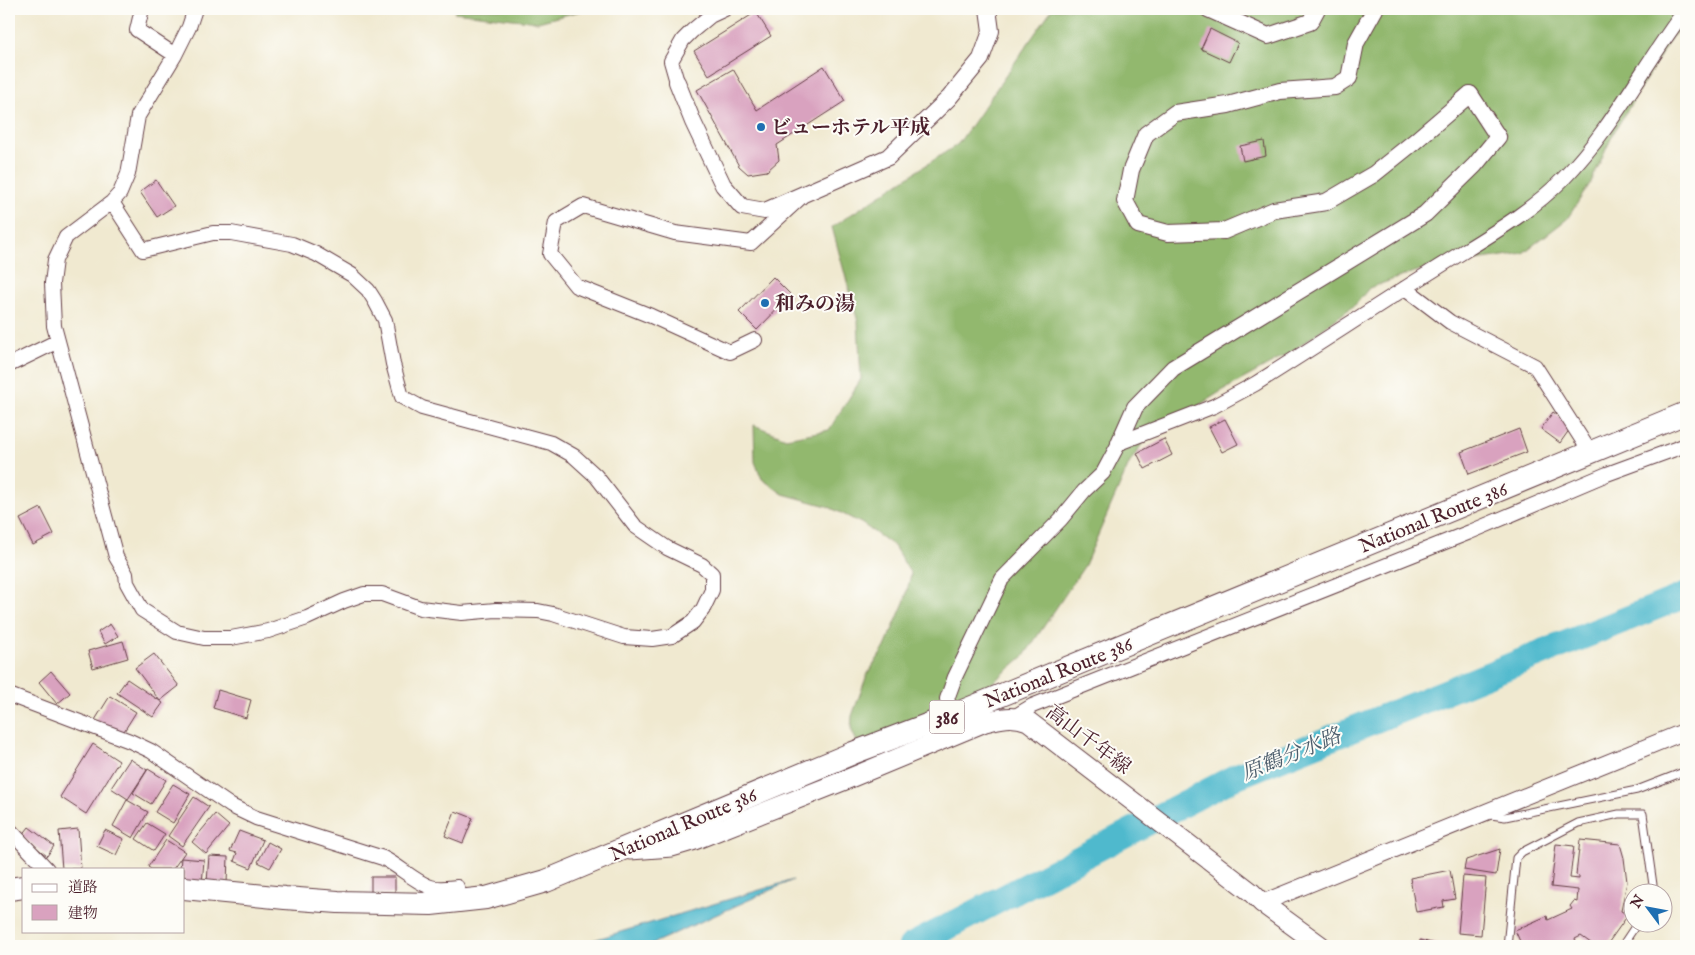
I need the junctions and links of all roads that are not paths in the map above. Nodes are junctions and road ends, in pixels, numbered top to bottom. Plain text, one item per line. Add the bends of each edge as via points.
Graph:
1 (142, 9) edge
2 (195, 9) edge
3 (725, 9) edge
4 (988, 9) edge
5 (1208, 9) edge
6 (1317, 9) edge
7 (1375, 9) edge
8 (1686, 9) edge
9 (175, 55) junction
10 (677, 82) joint
11 (806, 193) junction
12 (112, 202) junction
13 (1406, 288) junction
14 (755, 340) dead end
15 (58, 341) junction
16 (9, 365) edge
17 (1686, 413) edge
18 (1119, 443) junction
19 (1686, 445) edge
20 (1590, 452) junction
21 (9, 695) edge
22 (953, 715) junction
23 (1021, 719) junction
24 (1686, 731) edge
25 (1686, 771) edge
26 (1482, 814) junction
27 (9, 829) edge
28 (623, 850) junction
29 (46, 868) edge
30 (1653, 882) edge
31 (22, 887) edge
32 (185, 888) edge
33 (9, 889) edge
34 (1257, 897) junction
35 (461, 901) junction
36 (1631, 932) edge
37 (1322, 946) edge
38 (1507, 946) edge
39 (1622, 946) edge

1 - 9 street via 137,30
2 - 9 street
3 - 10 street via 710,16 683,40 671,61
4 - 11 street via 992,31 981,59 949,98 888,157
5 - 6 street via 1268,36 1310,22
7 - 18 street via 1356,43 1349,78 1335,87 1280,91 1228,105 1175,113 1146,134 1130,170 1125,201 1138,225 1168,233 1224,231 1274,210 1326,202 1374,174 1470,94 1498,138 1475,166 1425,214 1173,368 1135,407
8 - 13 street via 1588,152 1563,179 1518,216
9 - 12 street via 138,116 128,174
10 - 11 street via 723,185 742,207 764,211
11 - 14 street via 751,243 675,233 583,206 556,222 550,254 576,286 730,352
12 - 15 street via 66,237 55,260 52,283
12 - 15 street via 143,250 213,234 246,235 292,244 352,275 368,290 385,320 402,397 422,408 551,443 574,456 596,476 636,526 712,574 712,590 693,622 672,636 652,639 624,637 538,610 462,613 420,608 382,594 364,594 268,631 231,638 204,638 177,632 142,610 116,557
13 - 18 street via 1255,384 1214,406
13 - 20 street via 1450,322 1534,366
15 - 16 street
17 - 20 highway, National Route 386 / 386
18 - 22 street via 1103,473 1002,579 955,677 948,699
19 - 23 street via 1032,706
20 - 22 highway, National Route 386 / 386
21 - 35 street via 130,740 231,806 256,818 384,858 428,886 457,887
22 - 28 highway, National Route 386 / 386 via 818,767
23 - 28 main road, 高山千年線 via 1001,718 985,722 692,841 672,847
23 - 34 main road, 高山千年線
24 - 26 street
25 - 26 lane via 1637,790 1506,817
26 - 34 street
27 - 29 street
28 - 35 highway, National Route 386 / 386 via 546,881 486,898
30 - 38 lane via 1643,814 1619,814 1578,823 1516,858
31 - 33 highway
32 - 35 highway, National Route 386 / 386 via 338,902 431,904
34 - 37 main road, 高山千年線
36 - 39 lane

